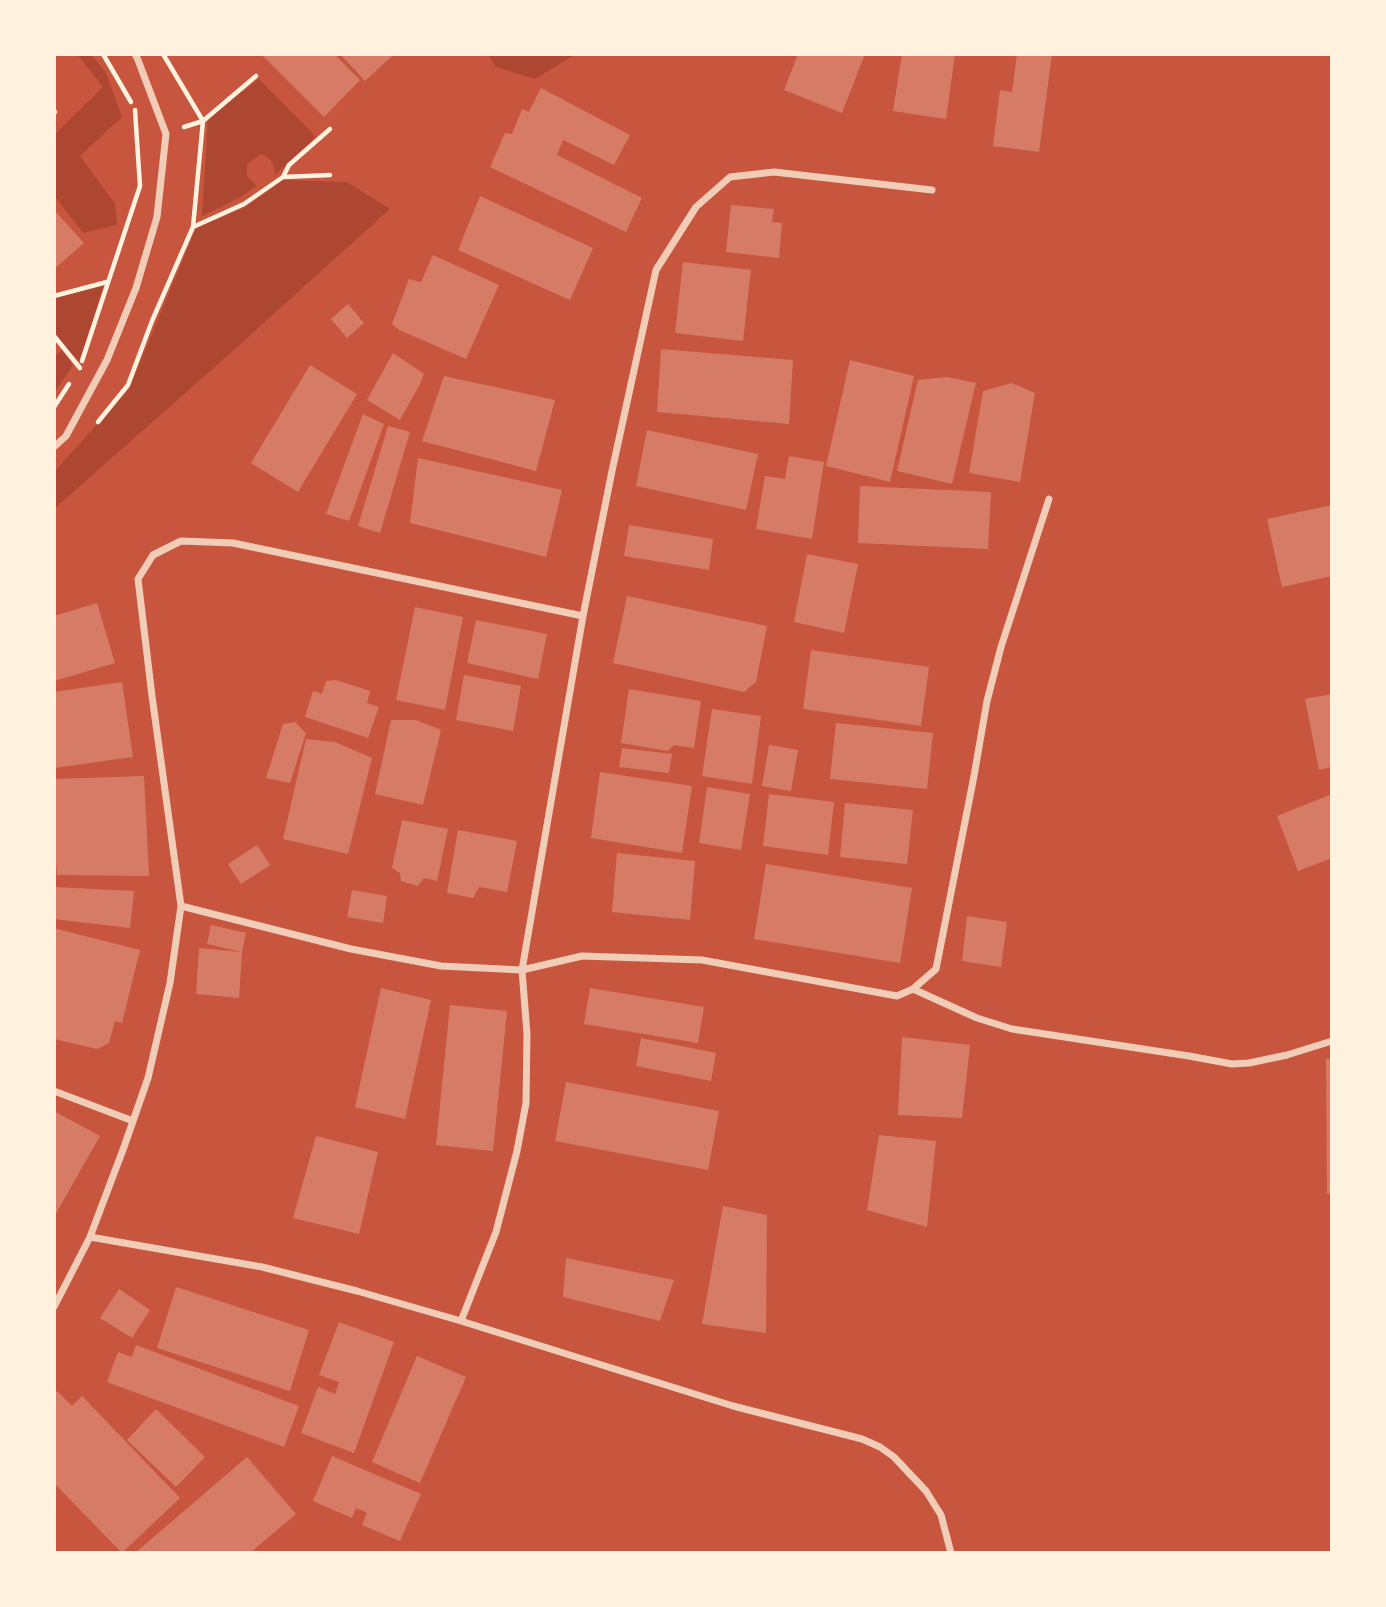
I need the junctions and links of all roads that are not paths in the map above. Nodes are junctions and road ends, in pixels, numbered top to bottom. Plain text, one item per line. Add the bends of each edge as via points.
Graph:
1 (135, 54) edge
2 (932, 190) dead end
3 (54, 447) edge
4 (1049, 499) dead end
5 (583, 616) junction
6 (181, 906) junction
7 (522, 970) junction
8 (913, 989) junction
9 (1332, 1041) edge
10 (54, 1091) edge
11 (133, 1121) junction
12 (90, 1237) junction
13 (54, 1307) edge
14 (461, 1321) junction
15 (951, 1553) edge

1 - 3 street via 166,134 158,217 107,360 66,436
2 - 5 street via 774,172 730,177 696,207 656,270
4 - 8 street via 987,701 936,969
5 - 6 street via 233,542 181,541 153,555 138,579
5 - 7 street
6 - 7 street via 351,949 441,966
6 - 11 street via 170,983
7 - 8 street via 582,956 702,960 897,996
7 - 14 street via 526,1103 496,1232
8 - 9 street via 1012,1029 1232,1064 1287,1055
10 - 11 street
11 - 12 street
12 - 13 street
12 - 14 street via 262,1267
14 - 15 street via 880,1447 926,1491 941,1515

